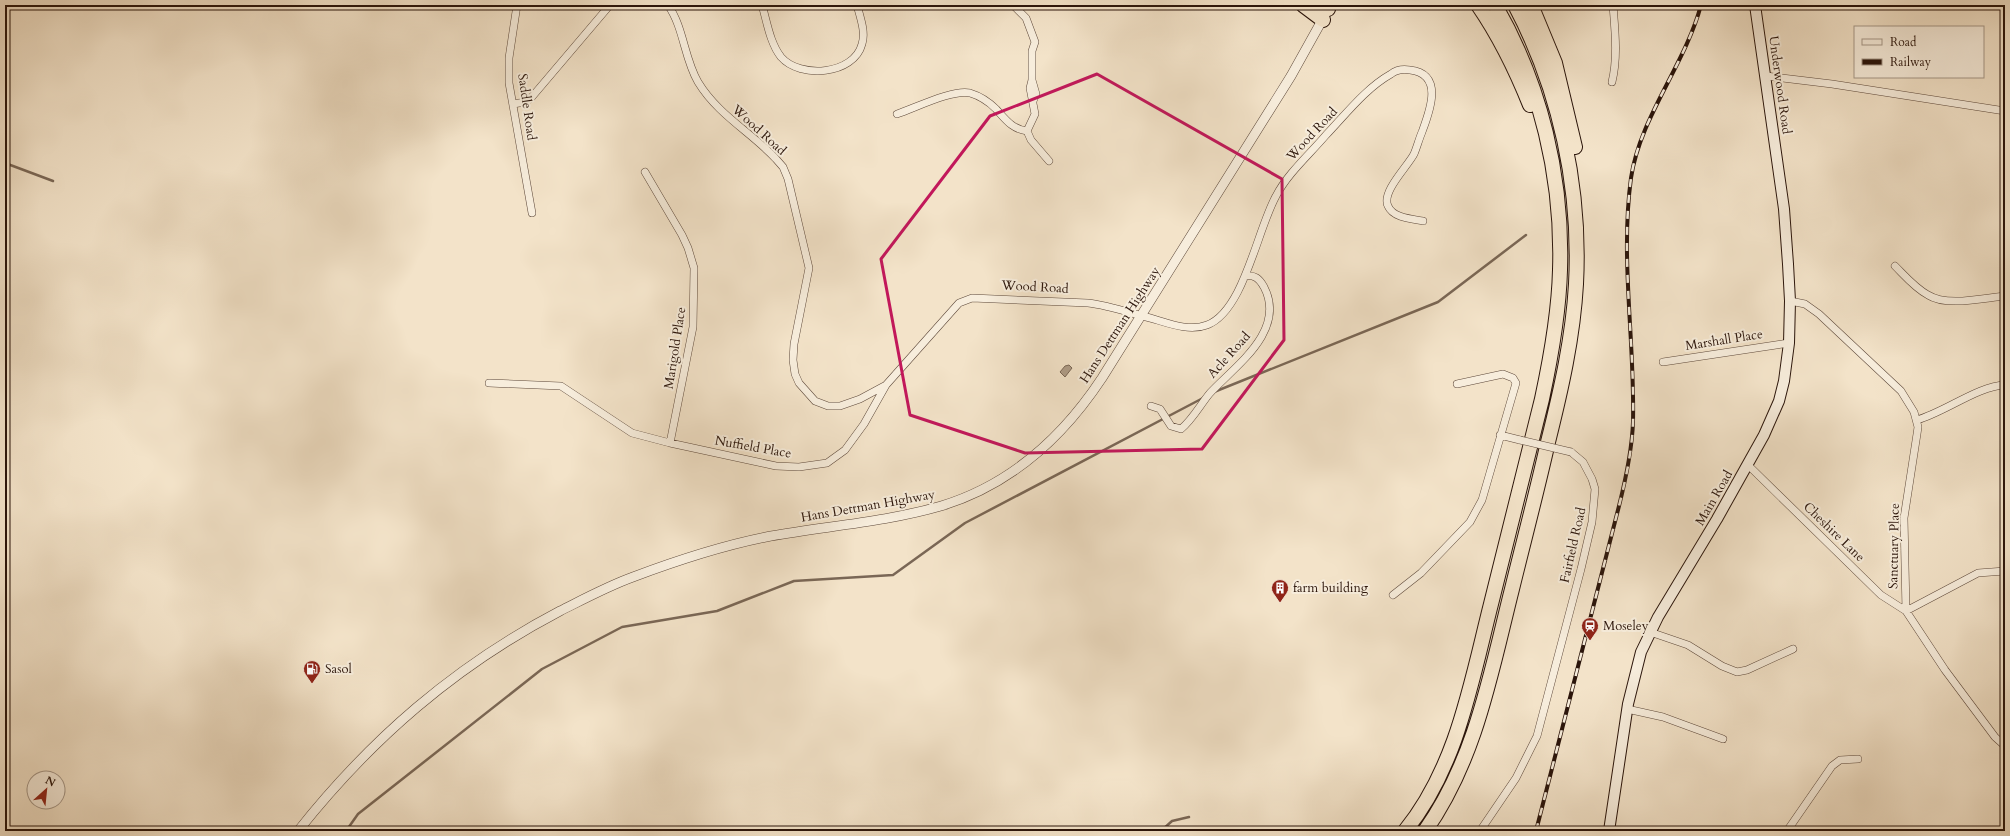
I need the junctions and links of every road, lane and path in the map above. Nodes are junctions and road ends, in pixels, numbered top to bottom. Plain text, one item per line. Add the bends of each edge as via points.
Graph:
1 (517, 5) edge
2 (610, 5) edge
3 (668, 5) edge
4 (762, 5) edge
5 (857, 5) edge
6 (1013, 5) edge
7 (1303, 5) edge
8 (1478, 5) edge
9 (1495, 5) edge
10 (1515, 5) edge
11 (1531, 5) edge
12 (1613, 5) edge
13 (1756, 5) edge
14 (1326, 10) edge
15 (1766, 76) junction
16 (1612, 82) dead end
17 (513, 104) junction
18 (2005, 111) edge
19 (897, 114) dead end
20 (1027, 132) junction
21 (1049, 161) dead end
22 (1778, 168) joint
23 (645, 172) dead end
24 (1555, 179) junction
25 (532, 213) dead end
26 (1423, 221) dead end
27 (1576, 252) junction
28 (1895, 266) dead end
29 (1245, 276) junction
30 (2005, 296) edge
31 (1790, 301) junction
32 (1142, 316) junction
33 (1789, 343) junction
34 (1663, 362) dead end
35 (489, 383) dead end
36 (1457, 384) dead end
37 (886, 385) junction
38 (2005, 385) edge
39 (1151, 406) dead end
40 (1917, 420) junction
41 (1500, 435) junction
42 (670, 443) junction
43 (1748, 465) junction
44 (2005, 571) edge
45 (1393, 595) dead end
46 (1906, 611) junction
47 (1650, 632) junction
48 (1793, 649) dead end
49 (1627, 709) junction
50 (1723, 739) dead end
51 (2005, 746) edge
52 (1858, 759) dead end
53 (298, 831) edge
54 (1405, 831) edge
55 (1425, 831) edge
56 (1480, 831) edge
57 (1609, 831) edge
58 (1787, 831) edge

1 - 17 street, Saddle Road via 509,58 509,84
2 - 17 street via 531,98
3 - 37 street, Wood Road via 698,82 715,106 776,159 788,179 809,268 793,360 799,383 815,401 828,406 840,406 860,399
4 - 5 street via 772,40 782,57 796,66 823,70 847,64 858,54 864,37
6 - 20 street via 1026,18 1035,42 1032,50 1035,114
7 - 14 highway
8 - 24 highway via 1499,37 1516,71
9 - 24 highway via 1521,54 1531,80 1540,108
10 - 27 highway via 1541,60 1556,109 1570,177
11 - 27 highway via 1555,63 1574,142 1581,200
12 - 16 street via 1616,67
13 - 15 main road, Underwood Road
14 - 32 street, Hans Dettman Highway via 1291,76
15 - 18 street
15 - 22 main road, Underwood Road
17 - 25 street, Saddle Road
19 - 20 street via 955,94 970,93 981,97 995,108 1017,130
20 - 21 street via 1034,145
22 - 31 main road, Main Road
23 - 42 street, Marigold Place via 682,235 694,268 693,327
24 - 54 highway via 1560,227 1560,271 1551,355 1542,399 1464,711 1434,787
26 - 29 street, Wood Road via 1392,212 1387,201 1391,188 1414,153 1432,105 1428,79 1421,73 1402,70 1392,73 1372,88 1296,168 1270,206
27 - 55 highway via 1576,285 1565,370 1483,704 1452,789
28 - 30 street via 1919,289 1935,299 1953,301
29 - 32 street, Wood Road via 1230,306 1206,326 1184,327
29 - 39 street, Acle Road via 1256,277 1267,293 1266,327 1259,340 1181,429 1170,426 1160,409
31 - 33 main road, Main Road
31 - 40 street via 1805,304 1819,314 1901,391
32 - 37 street, Wood Road via 1102,305 1068,301 980,297 965,299 929,335
32 - 53 street, Hans Dettman Highway via 1074,417 1048,444 1003,478 957,500 927,510 770,536 695,556 630,578 572,605 489,652 403,718 350,769
33 - 34 street, Marshall Place
33 - 43 main road, Main Road via 1784,381 1778,401
35 - 42 street, Nuffield Place via 561,386 625,430
36 - 41 street via 1503,374 1514,378 1515,390
37 - 42 street, Nuffield Place via 851,443 827,463 799,467 776,466
38 - 40 street via 1991,388
40 - 46 street, Sanctuary Place via 1904,518
41 - 45 street via 1482,500 1470,522 1421,573
41 - 56 street, Fairfield Road, bridge via 1571,452 1583,462 1595,490 1592,522 1538,736 1516,778
43 - 46 street, Cheshire Lane via 1881,595
43 - 47 main road, Main Road
44 - 46 street via 1978,573
46 - 51 street via 1945,670 1995,737
47 - 48 street via 1688,645 1737,672
47 - 49 main road, Main Road via 1634,675
49 - 50 street via 1663,717
49 - 57 main road, Main Road
52 - 58 street via 1840,760 1832,766

